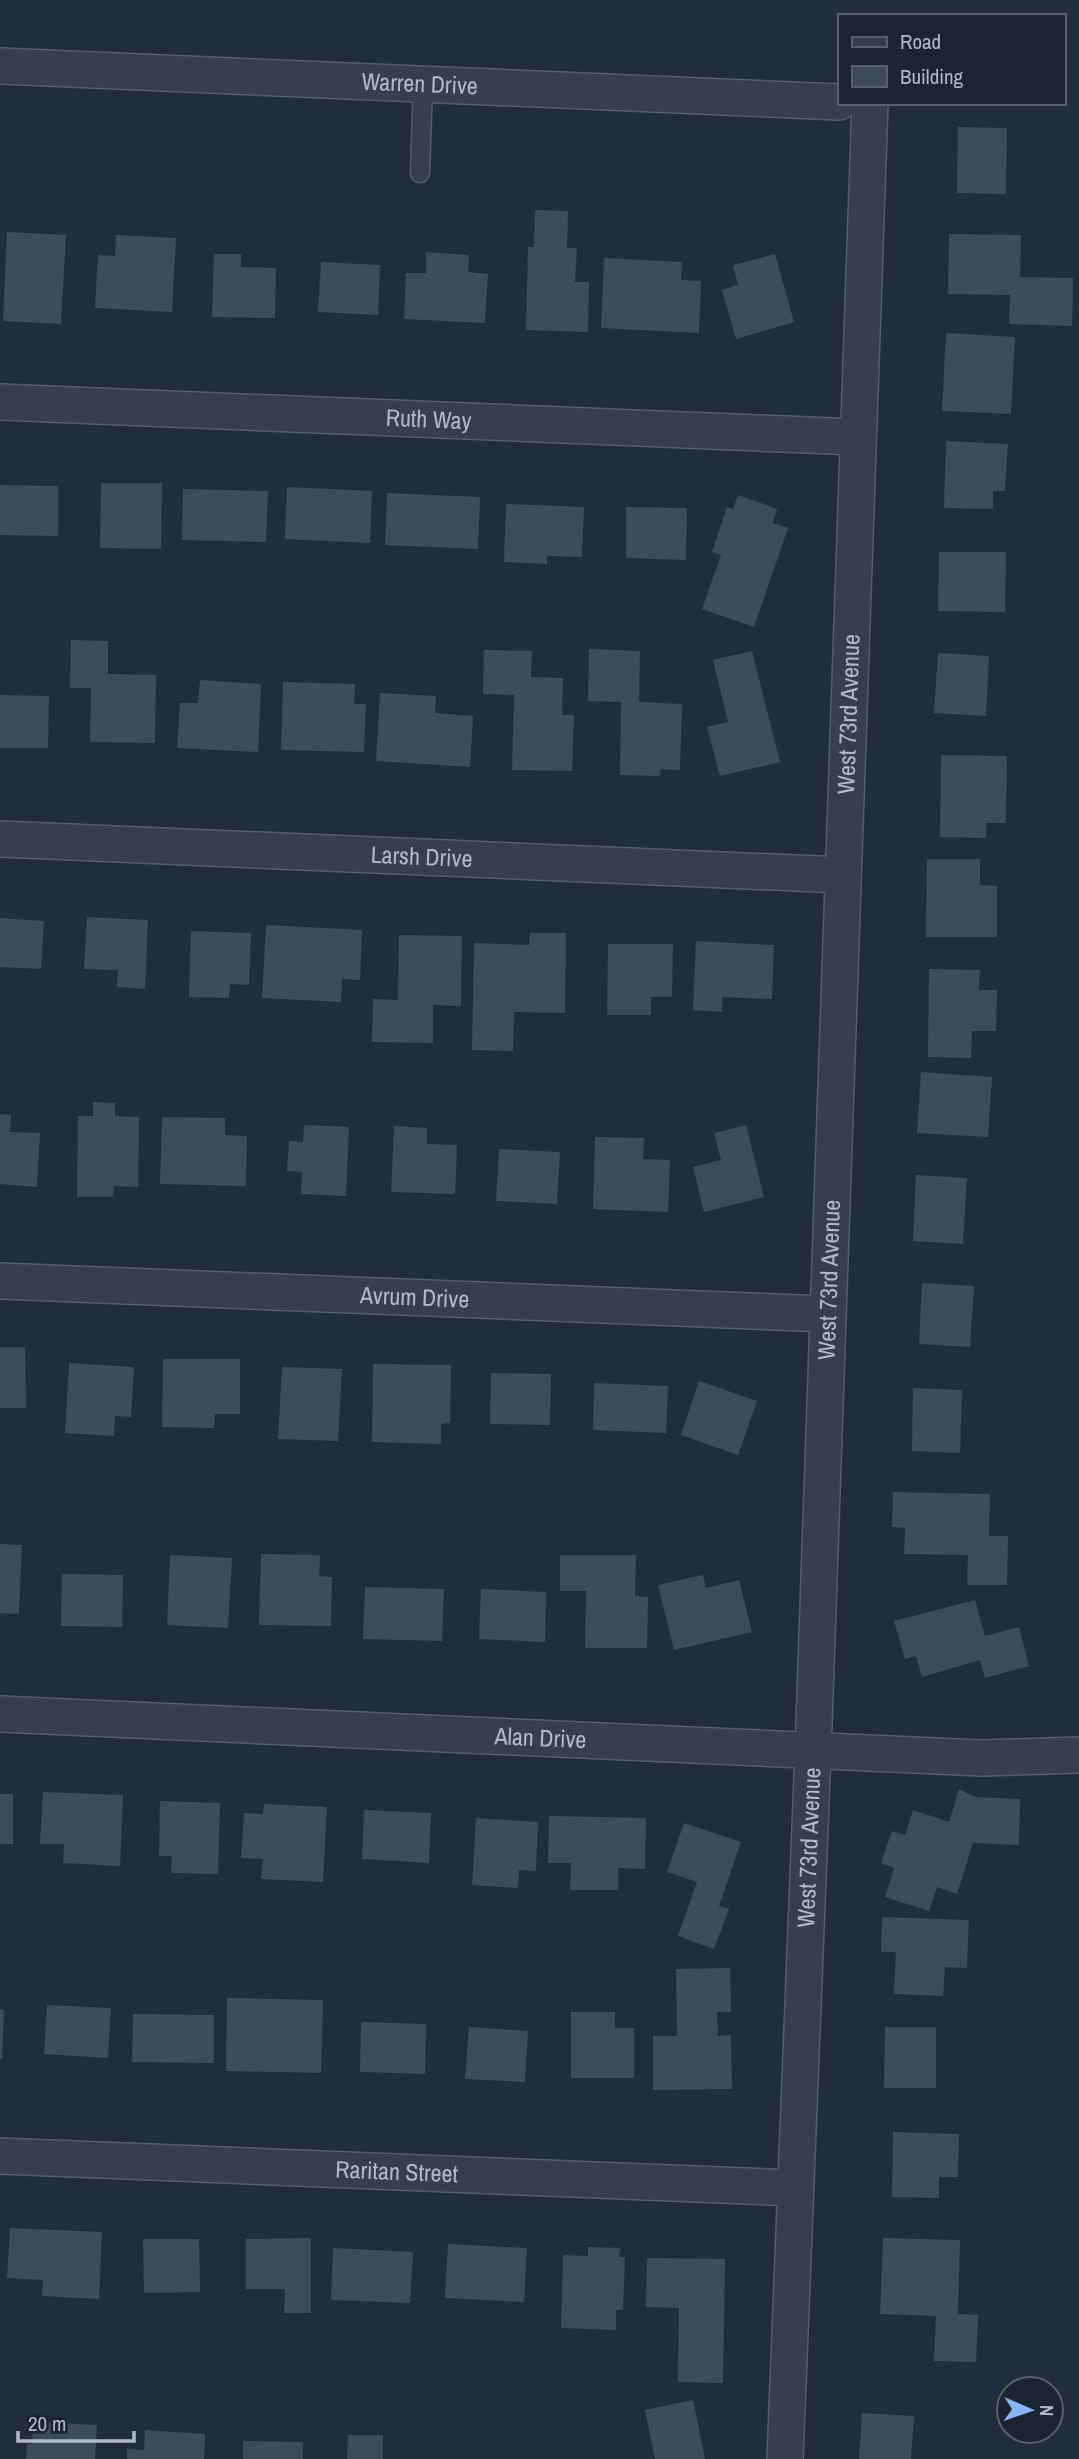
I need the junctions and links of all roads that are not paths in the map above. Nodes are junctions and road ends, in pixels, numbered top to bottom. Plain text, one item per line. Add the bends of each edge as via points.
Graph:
1 (0, 66) edge
2 (423, 84) junction
3 (838, 102) edge
4 (870, 105) edge
5 (420, 173) dead end
6 (0, 402) edge
7 (857, 437) junction
8 (0, 839) edge
9 (842, 875) junction
10 (0, 1281) edge
11 (827, 1314) junction
12 (0, 1714) edge
13 (813, 1752) junction
14 (1079, 1755) edge
15 (0, 2156) edge
16 (795, 2188) junction
17 (785, 2459) edge

1 - 2 street, Warren Drive
2 - 3 street, Warren Drive
2 - 5 lane
4 - 7 street, West 73rd Avenue
6 - 7 street, Ruth Way
7 - 9 street, West 73rd Avenue
8 - 9 street, Larsh Drive
9 - 11 street, West 73rd Avenue
10 - 11 street, Avrum Drive
11 - 13 street, West 73rd Avenue
12 - 13 street, Alan Drive
13 - 14 street, Alan Drive via 981,1758
13 - 16 street, West 73rd Avenue
15 - 16 street, Raritan Street
16 - 17 street, West 73rd Avenue

